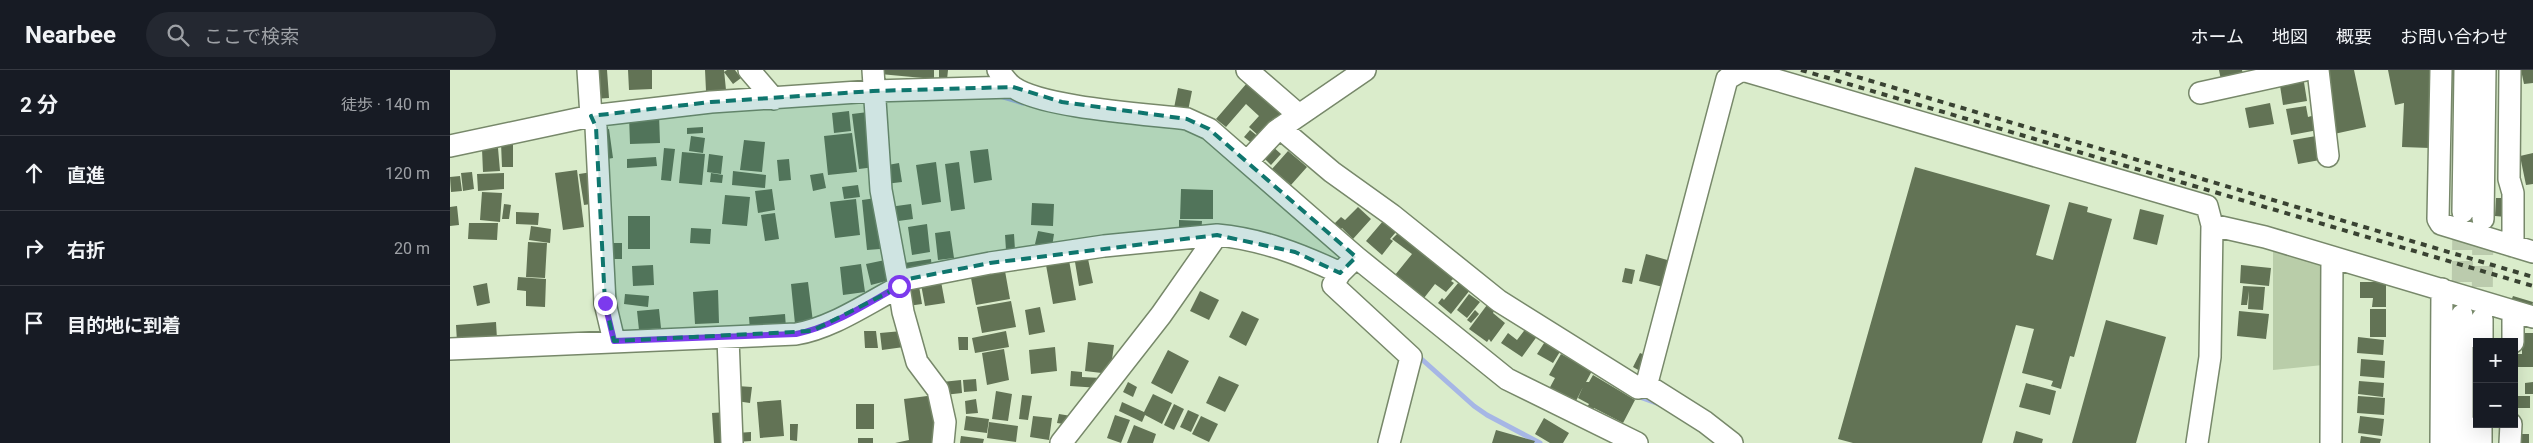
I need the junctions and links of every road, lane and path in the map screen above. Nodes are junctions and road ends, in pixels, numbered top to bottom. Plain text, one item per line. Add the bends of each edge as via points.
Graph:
1 (588, 70) edge
2 (749, 70) edge
3 (998, 70) edge
4 (1247, 70) edge
5 (1365, 70) edge
6 (2305, 70) edge
7 (2318, 70) edge
8 (2442, 70) edge
9 (2465, 70) edge
10 (2485, 70) edge
11 (2510, 70) edge
12 (1013, 87) junction
13 (873, 90) edge
14 (2200, 93) dead end
15 (774, 99) junction
16 (1300, 115) junction
17 (591, 116) junction
18 (1280, 128) junction
19 (450, 146) edge
20 (2328, 156) dead end
21 (1247, 162) junction
22 (2463, 212) tunnel mouth
23 (2483, 219) tunnel mouth
24 (2212, 225) junction
25 (1217, 235) junction
26 (2513, 246) junction
27 (2533, 252) edge
28 (2332, 257) junction
29 (1349, 264) junction
30 (898, 284) junction
31 (2442, 290) junction
32 (2523, 314) edge
33 (728, 338) junction
34 (2480, 338) edge
35 (2514, 338) edge
36 (614, 341) junction
37 (450, 349) edge
38 (1648, 386) junction
39 (2481, 428) edge
40 (2511, 428) edge
41 (732, 443) edge
42 (943, 443) edge
43 (1061, 443) edge
44 (1389, 443) edge
45 (1637, 443) edge
46 (1732, 443) edge
47 (2197, 443) edge
48 (2331, 443) edge
49 (2441, 443) edge
50 (2462, 443) edge
51 (2481, 443) edge
52 (2510, 443) edge

1 - 17 street
2 - 15 street
3 - 12 street
4 - 16 street
5 - 16 street
6 - 14 street
7 - 20 street
8 - 26 street via 2438,219 2442,224
9 - 22 street
10 - 23 street
11 - 26 street via 2509,179 2513,193
12 - 13 street
12 - 21 street via 1039,98 1199,123
13 - 15 street
13 - 30 street via 881,190
15 - 17 street via 711,102
16 - 18 street
17 - 19 street
17 - 36 street via 596,127 605,303
18 - 21 street
18 - 38 street via 1498,301 1638,388
21 - 29 street
24 - 28 street
24 - 38 street via 2207,206 1742,70 1727,79 1655,348
24 - 47 street via 2210,357
25 - 29 street via 1234,236
25 - 30 street via 1104,246 990,263
25 - 43 street via 1137,346
26 - 27 street
28 - 31 street
28 - 48 street
29 - 44 street via 1332,285 1411,357
29 - 45 street via 1507,379
30 - 33 street via 812,331
30 - 42 street via 917,362 938,390 945,422
31 - 32 street
31 - 49 street
32 - 35 street
33 - 36 street
33 - 41 street
34 - 50 street via 2472,317
36 - 37 street
38 - 46 street
39 - 51 street
40 - 52 street

